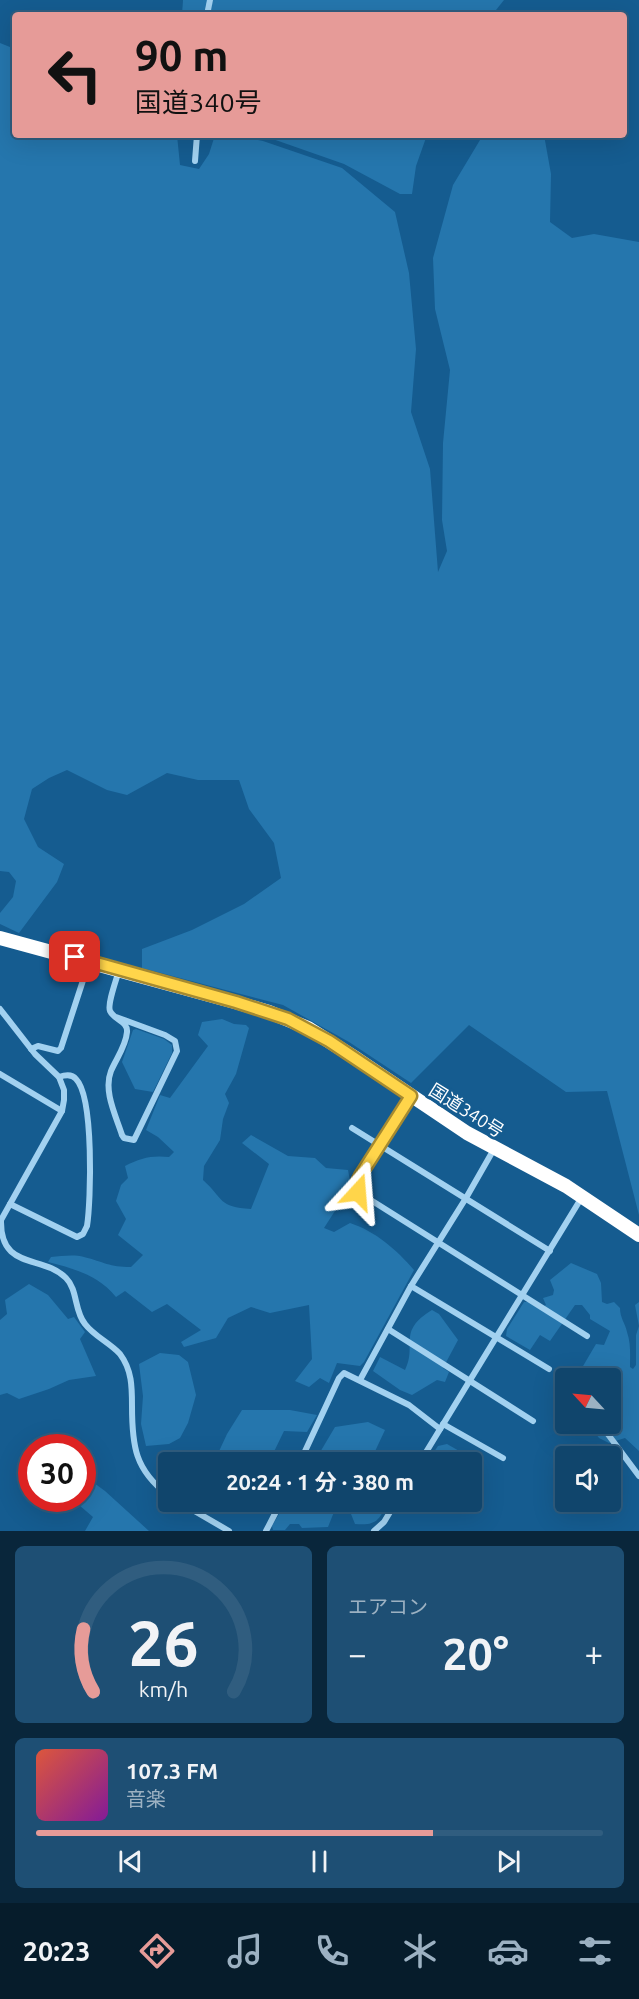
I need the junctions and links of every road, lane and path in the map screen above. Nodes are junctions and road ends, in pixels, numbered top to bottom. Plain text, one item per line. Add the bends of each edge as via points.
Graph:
1 (197, 138) edge
2 (195, 161) dead end
3 (0, 938) edge
4 (89, 961) junction
5 (120, 970) junction
6 (0, 1009) edge
7 (116, 1017) junction
8 (31, 1049) junction
9 (0, 1074) edge
10 (59, 1077) junction
11 (411, 1096) junction
12 (62, 1111) junction
13 (352, 1128) dead end
14 (381, 1145) junction
15 (494, 1148) junction
16 (582, 1197) junction
17 (466, 1198) junction
18 (10, 1203) junction
19 (639, 1235) edge
20 (438, 1241) junction
21 (3, 1249) edge
22 (550, 1251) junction
23 (411, 1286) junction
24 (523, 1294) junction
25 (388, 1329) junction
26 (587, 1336) dead end
27 (496, 1337) junction
28 (549, 1369) dead end
29 (360, 1380) junction
30 (470, 1380) junction
31 (533, 1420) dead end
32 (441, 1426) junction
33 (608, 1434) edge
34 (305, 1452) edge
35 (426, 1452) edge
36 (503, 1458) dead end
37 (639, 1476) edge
38 (158, 1487) edge
39 (196, 1512) edge
40 (275, 1512) edge
41 (390, 1512) edge
42 (229, 1531) edge
43 (266, 1531) edge
44 (374, 1531) edge

1 - 2 street
3 - 4 highway, 国道340号
4 - 5 highway, 国道340号
4 - 8 street via 61,1048
5 - 7 street via 109,1005
5 - 11 highway, 国道340号 via 288,1019 329,1041
6 - 8 street
7 - 7 street via 127,1029 110,1074 109,1091 122,1135 134,1140 177,1051 175,1041 165,1035
8 - 10 street
9 - 12 street
10 - 12 street via 64,1090
10 - 18 street via 72,1076 78,1080 86,1108 90,1160 87,1226 81,1237 71,1236
11 - 14 street
11 - 15 highway, 国道340号
12 - 18 street
13 - 14 street
14 - 17 street
14 - 20 street via 357,1182 358,1192
15 - 16 highway, 国道340号
15 - 17 street
16 - 19 highway, 国道340号
16 - 22 street
17 - 20 street
17 - 22 street
18 - 21 street via 2,1220
20 - 23 street
20 - 24 street
21 - 38 street via 66,1278 86,1326 119,1354 133,1387 132,1434 136,1454 145,1474
22 - 24 street
23 - 25 street
23 - 27 street
24 - 26 street
24 - 27 street
25 - 29 street
25 - 30 street
27 - 28 street
27 - 30 street
29 - 32 street
29 - 34 street via 344,1373 339,1378
30 - 31 street
30 - 32 street
32 - 35 street
32 - 36 street
33 - 37 street
39 - 42 street
40 - 43 street
41 - 44 street

